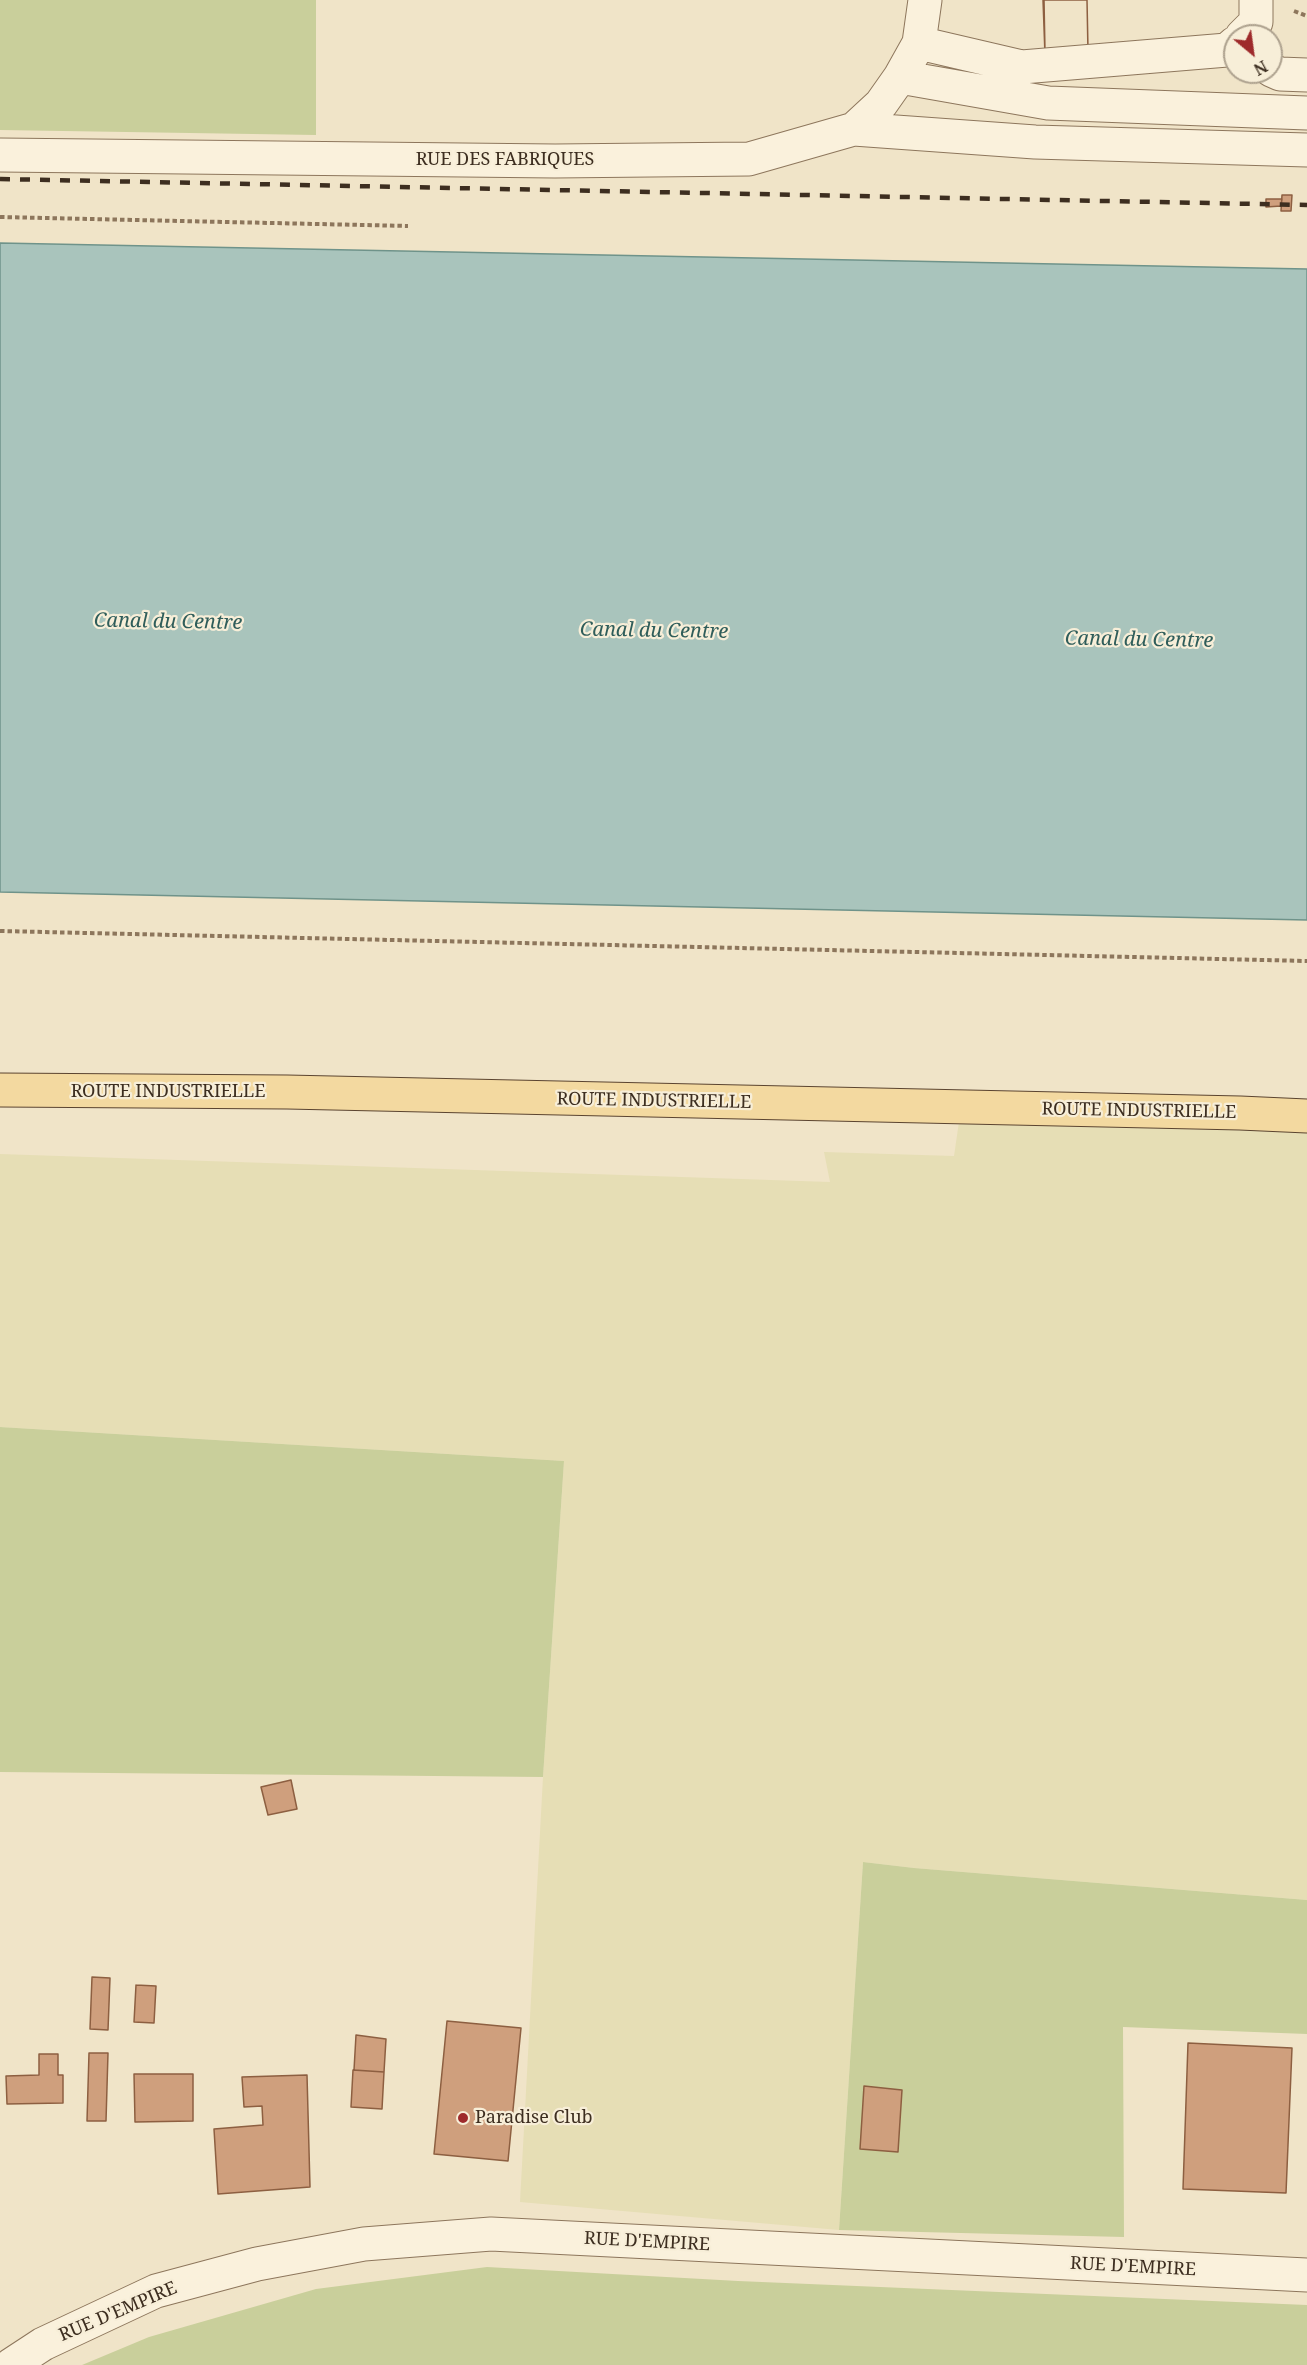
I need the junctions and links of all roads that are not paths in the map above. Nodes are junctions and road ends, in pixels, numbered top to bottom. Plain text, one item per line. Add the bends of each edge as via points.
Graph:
1 (925, 0) edge
2 (1256, 0) edge
3 (1255, 24) edge
4 (919, 43) junction
5 (1223, 47) edge
6 (1283, 74) edge
7 (1307, 75) edge
8 (900, 77) junction
9 (1307, 113) edge
10 (854, 129) junction
11 (1307, 150) edge
12 (0, 154) edge
13 (0, 1090) edge
14 (1307, 1116) edge
15 (1307, 2276) edge
16 (11, 2365) edge

1 - 4 street, RUE DES FABRIQUES
2 - 3 street
4 - 5 street via 1023,67
4 - 8 street, RUE DES FABRIQUES
6 - 7 street
8 - 9 street via 1048,103
8 - 10 street, RUE DES FABRIQUES via 881,104
10 - 11 street via 1035,142
10 - 12 street, RUE DES FABRIQUES via 749,159 555,161
13 - 14 main road, ROUTE INDUSTRIELLE via 287,1092
15 - 16 street, RUE D'EMPIRE via 490,2234 364,2244 246,2267 156,2291 43,2344

